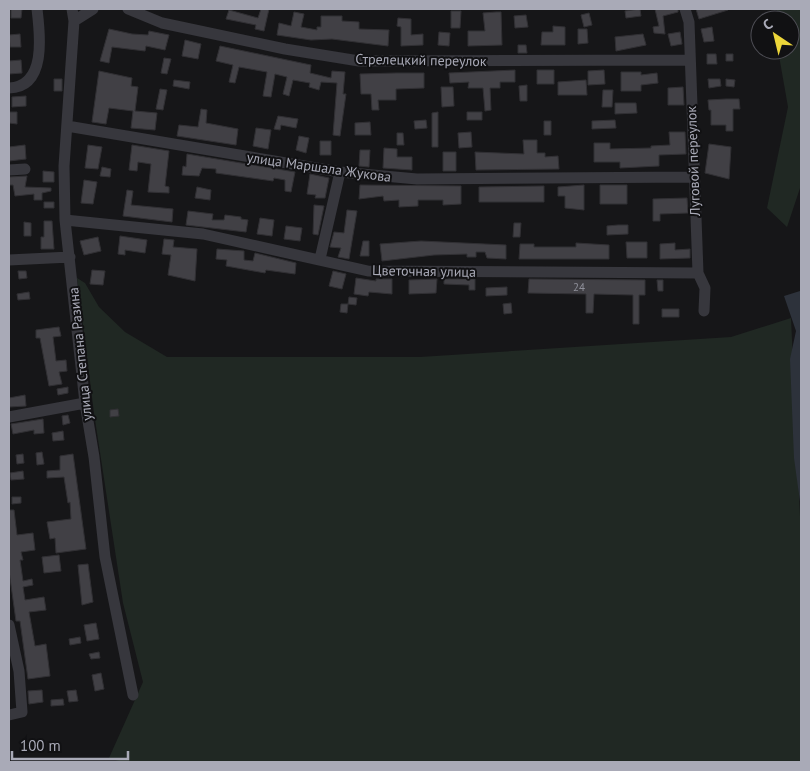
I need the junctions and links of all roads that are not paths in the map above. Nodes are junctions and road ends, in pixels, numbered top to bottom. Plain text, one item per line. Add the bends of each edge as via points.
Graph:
1 (37, 9) edge
2 (72, 9) edge
3 (93, 9) edge
4 (128, 9) edge
5 (685, 9) edge
6 (74, 21) junction
7 (690, 60) junction
8 (9, 88) edge
9 (67, 126) junction
10 (25, 169) dead end
11 (9, 170) edge
12 (340, 172) junction
13 (693, 177) junction
14 (65, 220) junction
15 (70, 257) junction
16 (320, 259) junction
17 (9, 260) edge
18 (698, 273) junction
19 (704, 311) dead end
20 (85, 404) junction
21 (9, 417) edge
22 (9, 625) edge
23 (133, 695) dead end
24 (9, 715) edge

1 - 8 street via 40,34 36,69 24,84
2 - 6 street, улица Степана Разина
3 - 6 street
4 - 7 street, Стрелецкий переулок via 162,23 359,61
5 - 7 street, Луговой переулок via 689,22
6 - 9 street, улица Степана Разина
7 - 13 street, Луговой переулок
9 - 12 street, улица Маршала Жукова
9 - 14 street, улица Степана Разина
10 - 11 street
12 - 13 street, улица Маршала Жукова via 417,180
12 - 16 street
13 - 18 street, Луговой переулок
14 - 15 street, улица Степана Разина
14 - 16 street, Цветочная улица via 203,234
15 - 17 street
15 - 20 street, улица Степана Разина
16 - 18 street, Цветочная улица via 368,271
18 - 19 street, Луговой переулок via 705,288
20 - 21 street
20 - 23 street, улица Степана Разина via 105,557
22 - 24 street via 19,671 22,712

